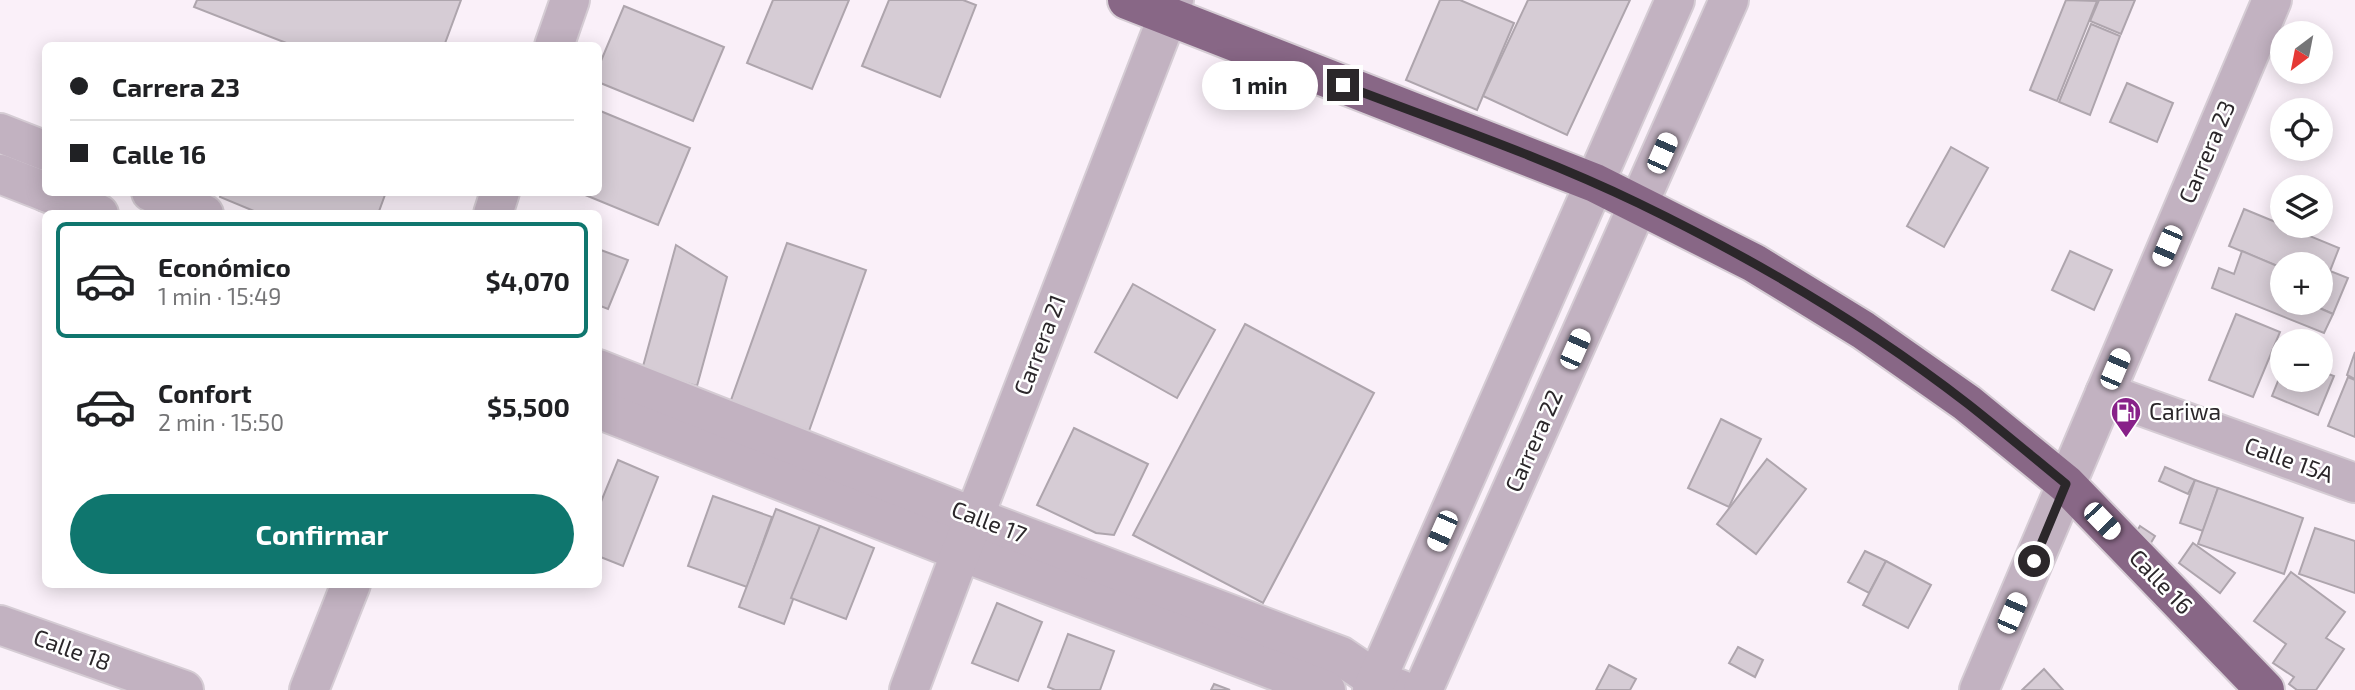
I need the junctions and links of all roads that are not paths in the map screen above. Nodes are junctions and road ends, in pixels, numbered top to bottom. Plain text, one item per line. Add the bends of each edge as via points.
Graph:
1 (570, 0) edge
2 (1127, 0) edge
3 (1675, 0) edge
4 (1729, 0) edge
5 (2272, 0) edge
6 (1170, 8) edge
7 (555, 42) edge
8 (0, 133) edge
9 (42, 149) edge
10 (0, 174) edge
11 (1595, 183) junction
12 (42, 190) edge
13 (56, 196) edge
14 (161, 196) edge
15 (1640, 204) junction
16 (89, 210) edge
17 (194, 210) edge
18 (602, 371) edge
19 (2105, 393) junction
20 (602, 411) edge
21 (2355, 483) edge
22 (2066, 484) junction
23 (974, 517) junction
24 (961, 552) junction
25 (349, 588) edge
26 (0, 625) edge
27 (1383, 687) edge
28 (184, 690) edge
29 (309, 690) edge
30 (909, 690) edge
31 (1326, 690) edge
32 (1336, 690) edge
33 (1423, 690) edge
34 (1979, 690) edge
35 (2264, 690) edge

1 - 7 street
2 - 6 highway, Calle 16
3 - 11 street
4 - 15 street, Carrera 22
5 - 19 street, Carrera 23
6 - 11 highway, Calle 16
6 - 23 street, Carrera 21
8 - 9 street
10 - 12 street
11 - 15 highway, Calle 16
11 - 27 street
13 - 16 street
14 - 17 street
15 - 22 highway, Calle 16 via 1754,263 1863,330 1967,403
15 - 33 street, Carrera 22
18 - 23 street, Calle 17
19 - 21 street, Calle 15A
19 - 22 street, Carrera 23
20 - 24 street, Calle 17
22 - 34 street, Carrera 23
22 - 35 highway, Calle 16
23 - 24 street, Carrera 21
23 - 27 street, Calle 17 via 1341,656
24 - 30 street, Carrera 21
24 - 31 street, Calle 17
25 - 29 street
26 - 28 street, Calle 18
27 - 32 street

